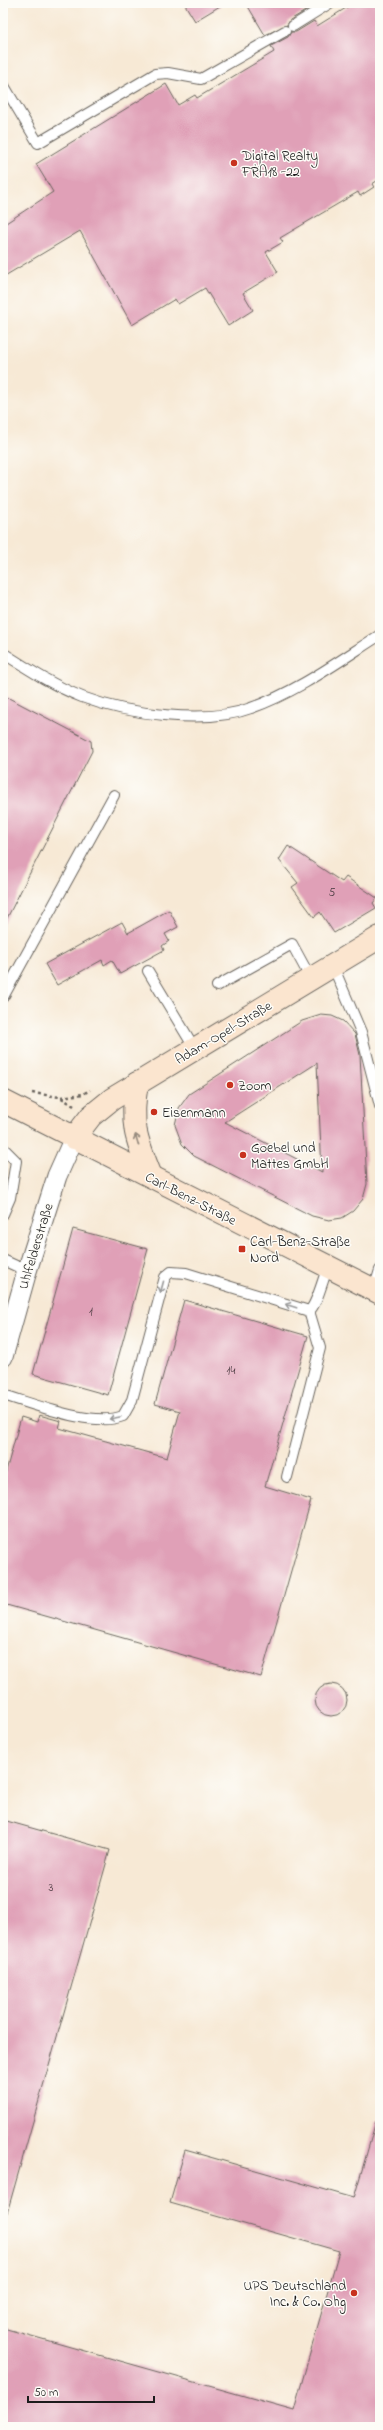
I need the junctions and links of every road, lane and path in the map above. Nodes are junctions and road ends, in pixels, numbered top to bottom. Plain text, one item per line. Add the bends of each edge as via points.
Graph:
1 (330, 3) edge
2 (3, 84) edge
3 (380, 635) edge
4 (3, 653) edge
5 (114, 795) dead end
6 (380, 937) edge
7 (333, 966) junction
8 (148, 971) dead end
9 (311, 979) junction
10 (218, 986) dead end
11 (3, 997) edge
12 (195, 1049) junction
13 (137, 1084) junction
14 (3, 1101) edge
15 (380, 1106) edge
16 (74, 1138) junction
17 (3, 1148) edge
18 (151, 1176) junction
19 (3, 1214) edge
20 (3, 1260) edge
21 (328, 1267) junction
22 (380, 1270) edge
23 (27, 1271) junction
24 (377, 1292) edge
25 (309, 1311) junction
26 (3, 1356) edge
27 (3, 1395) edge
28 (287, 1477) dead end

1 - 2 lane via 201,79 168,73 155,74 38,142
3 - 4 lane via 272,700 228,714 176,715 108,705 56,685
5 - 11 lane
6 - 7 main road, Adam-Opel-Straße
7 - 9 main road, Adam-Opel-Straße
7 - 15 lane via 361,1032
8 - 12 lane
9 - 10 lane via 292,944
9 - 12 main road, Adam-Opel-Straße
12 - 13 main road, Adam-Opel-Straße
13 - 16 main road, Adam-Opel-Straße via 101,1107
18 -> 13 main road via 134,1132 133,1113
14 - 16 main road, Carl-Benz-Straße
16 - 18 main road, Carl-Benz-Straße
16 - 23 street, Uhlfelderstraße via 57,1176
17 - 19 lane via 16,1161 10,1198
18 - 21 main road, Carl-Benz-Straße
20 - 23 lane
21 - 24 main road, Carl-Benz-Straße
21 - 25 lane via 313,1308
22 - 24 lane
23 - 26 street, Uhlfelderstraße
25 -> 27 lane via 186,1273 171,1272 165,1277 132,1400 123,1416 105,1420 87,1418
25 - 28 lane via 320,1348

